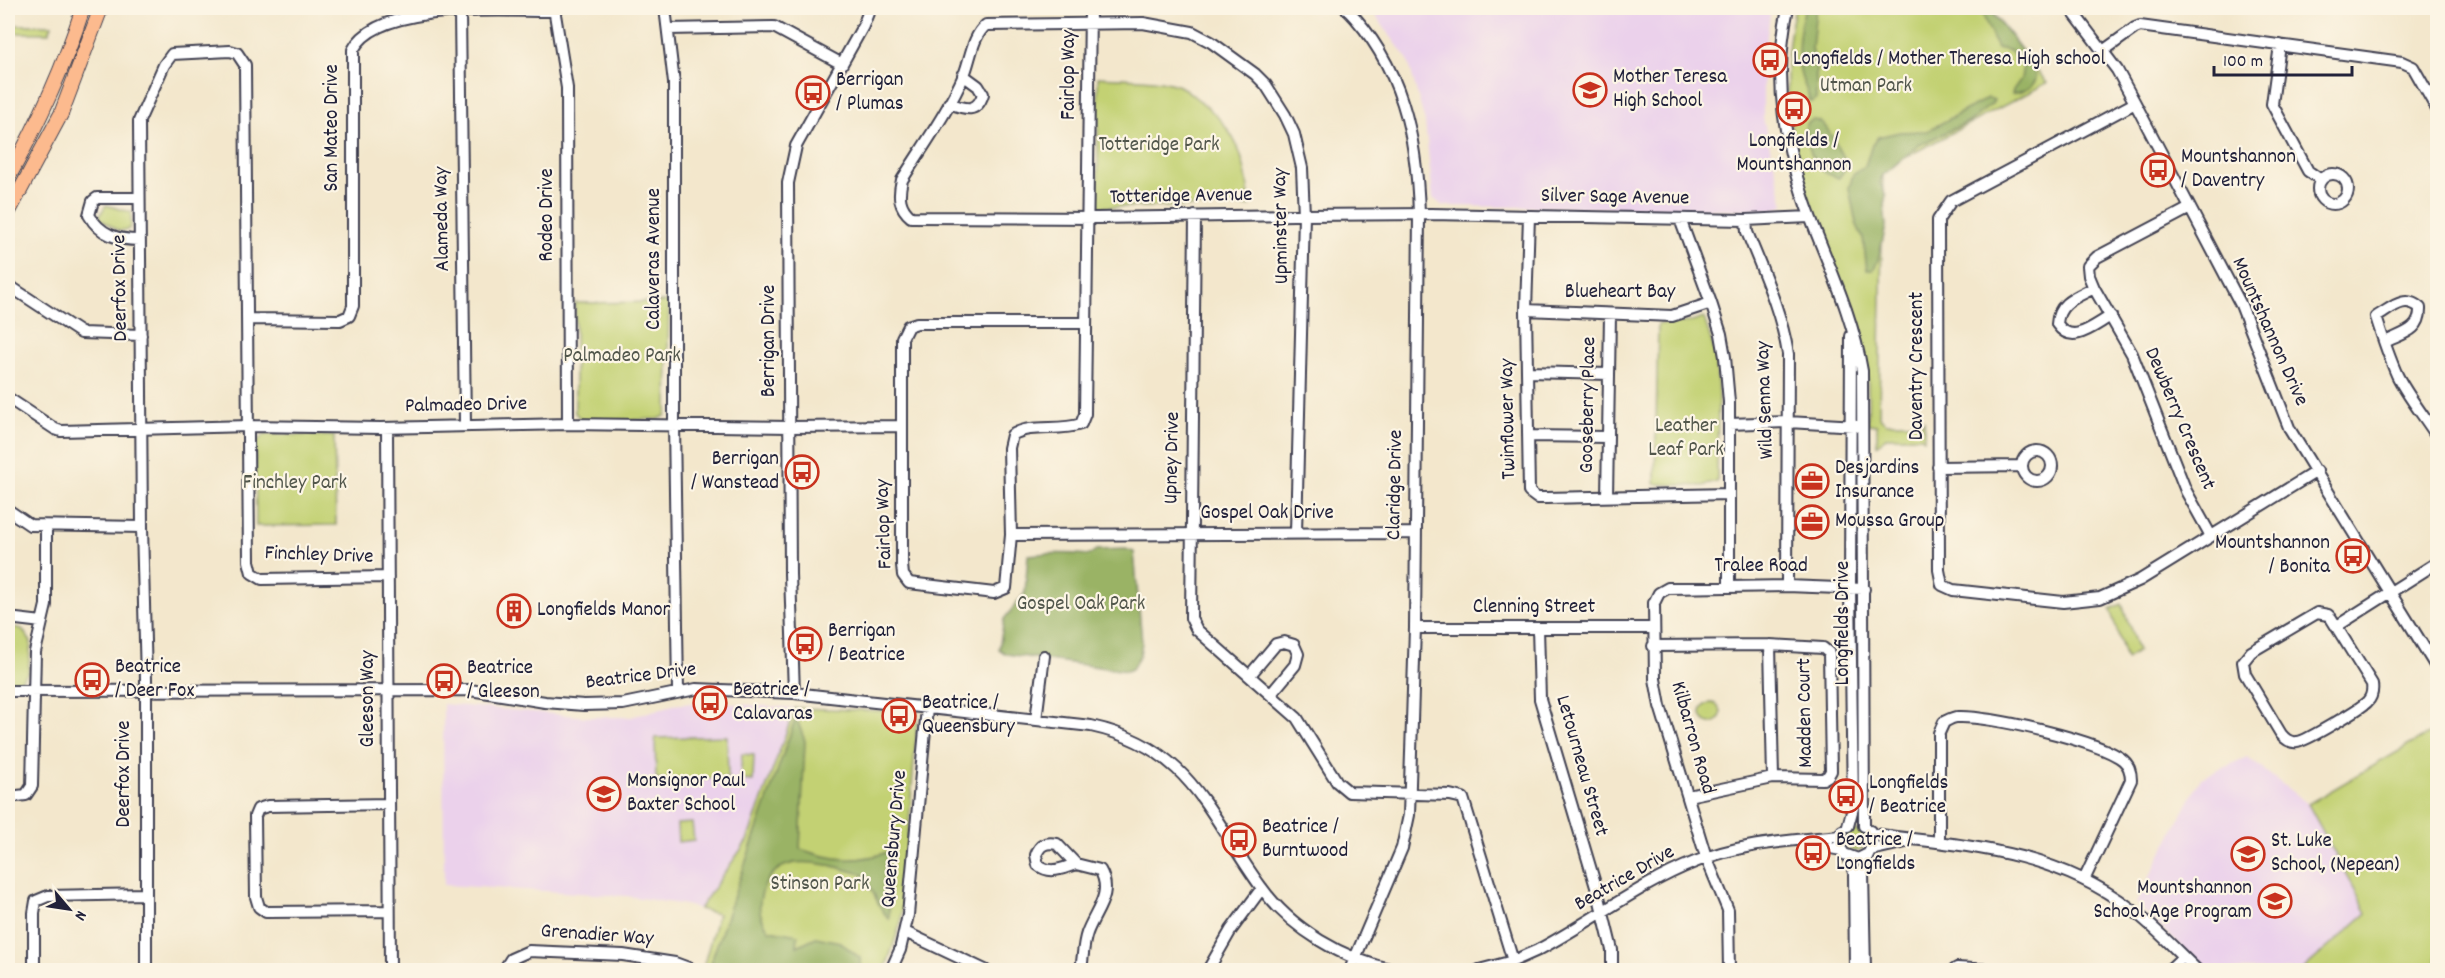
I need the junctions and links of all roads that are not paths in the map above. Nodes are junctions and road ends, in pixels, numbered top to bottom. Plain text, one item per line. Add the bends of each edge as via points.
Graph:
1 (83, 8) edge
2 (101, 8) edge
3 (108, 8) edge
4 (665, 8) edge
5 (870, 8) edge
6 (1090, 8) edge
7 (1346, 8) edge
8 (1788, 8) edge
9 (2070, 8) edge
10 (554, 9) edge
11 (460, 12) junction
12 (1090, 23) junction
13 (668, 28) junction
14 (2280, 45) junction
15 (2103, 51) junction
16 (842, 64) junction
17 (79, 70) junction
18 (963, 75) junction
19 (949, 103) junction
20 (2135, 103) junction
21 (2438, 111) edge
22 (8, 178) edge
23 (2321, 180) dead end
24 (138, 198) junction
25 (2190, 208) junction
26 (8, 213) edge
27 (1419, 214) junction
28 (1304, 215) junction
29 (1195, 216) junction
30 (1529, 216) junction
31 (1810, 217) junction
32 (1088, 218) junction
33 (1680, 219) junction
34 (1746, 220) junction
35 (139, 240) junction
36 (8, 287) edge
37 (2094, 288) junction
38 (1711, 303) junction
39 (1526, 310) junction
40 (1610, 315) junction
41 (1849, 315) junction
42 (2111, 316) junction
43 (248, 319) junction
44 (1086, 323) junction
45 (141, 335) junction
46 (2385, 342) dead end
47 (1528, 372) junction
48 (1609, 374) junction
49 (8, 398) edge
50 (1788, 422) junction
51 (568, 424) junction
52 (1729, 424) junction
53 (465, 425) junction
54 (674, 425) junction
55 (1851, 425) junction
56 (249, 426) junction
57 (902, 426) junction
58 (1863, 426) junction
59 (387, 428) junction
60 (790, 428) junction
61 (143, 429) junction
62 (2437, 435) edge
63 (1528, 436) junction
64 (1608, 437) junction
65 (2022, 466) dead end
66 (1938, 467) junction
67 (2317, 471) junction
68 (1729, 494) junction
69 (1607, 497) junction
70 (8, 510) edge
71 (46, 526) junction
72 (142, 527) junction
73 (1296, 533) junction
74 (1415, 533) junction
75 (1191, 534) junction
76 (1011, 535) junction
77 (2211, 536) junction
78 (2438, 562) edge
79 (388, 578) junction
80 (1729, 586) junction
81 (1787, 586) junction
82 (1850, 588) junction
83 (1864, 589) junction
84 (2389, 592) junction
85 (1659, 593) joint
86 (8, 618) edge
87 (42, 622) junction
88 (2337, 626) junction
89 (1415, 628) junction
90 (1538, 628) junction
91 (1653, 628) junction
92 (1770, 645) junction
93 (1653, 646) junction
94 (1044, 656) dead end
95 (2438, 670) edge
96 (1250, 675) junction
97 (8, 691) edge
98 (145, 691) junction
99 (388, 691) junction
100 (678, 691) junction
101 (35, 692) junction
102 (794, 693) junction
103 (1271, 694) junction
104 (927, 708) junction
105 (1036, 720) junction
106 (1773, 778) junction
107 (1410, 793) junction
108 (1688, 796) junction
109 (8, 797) edge
110 (389, 804) junction
111 (1848, 826) junction
112 (1868, 830) junction
113 (1839, 836) junction
114 (1796, 840) junction
115 (1920, 840) junction
116 (1939, 840) junction
117 (1869, 852) junction
118 (1845, 854) junction
119 (1706, 857) junction
120 (1076, 864) dead end
121 (2084, 880) junction
122 (1262, 888) junction
123 (146, 894) junction
124 (390, 911) junction
125 (1603, 912) junction
126 (905, 932) junction
127 (2183, 957) junction
128 (1356, 958) junction
129 (1513, 961) junction
130 (34, 970) edge
131 (146, 970) edge
132 (390, 970) edge
133 (504, 970) edge
134 (694, 970) edge
135 (891, 970) edge
136 (985, 970) edge
137 (1081, 970) edge
138 (1208, 970) edge
139 (1350, 970) edge
140 (1394, 970) edge
141 (1479, 970) edge
142 (1612, 970) edge
143 (1729, 970) edge
144 (1855, 970) edge
145 (1865, 970) edge
146 (1954, 970) edge
147 (1990, 970) edge
148 (2169, 970) edge
149 (2197, 970) edge

1 - 22 main road via 41,115
2 - 17 main road
3 - 17 main road
4 - 13 street, Calaveras Avenue
5 - 16 street, Berrigan Drive
6 - 12 street, Fairlop Way
7 - 27 street, Claridge Drive via 1382,55 1401,95 1415,155
8 - 31 street, Longfields Drive via 1782,38 1781,101 1790,153
9 - 15 street, Mountshannon Drive
10 - 11 street, San Mateo Drive
10 - 51 street, Rodeo Drive via 567,88
11 - 43 street, San Mateo Drive via 426,12 404,17 358,40 353,50 353,306 349,316 340,320
11 - 53 street, Alameda Way
12 - 18 street, Upminster Way via 986,25 978,32
12 - 28 street, Upminster Way via 1143,23 1192,32 1255,74 1294,134 1302,168
12 - 32 street, Fairlop Way
13 - 16 street via 774,27
13 - 54 street, Calaveras Avenue via 674,83
14 - 15 street via 2140,26
14 - 21 street via 2409,64
14 - 23 street via 2272,104 2308,171
15 - 20 street, Mountshannon Drive
16 - 60 street, Berrigan Drive via 804,128 790,166
17 - 26 main road via 49,140
18 - 19 street, Totteridge Avenue
18 - 19 street via 978,86 983,94 981,102 968,110
19 - 32 street, Totteridge Avenue via 902,180 902,209 911,217
20 - 25 street, Mountshannon Drive
20 - 66 street, Daventry Crescent via 1951,201 1942,210 1937,230
24 - 35 street, Deerfox Drive
24 - 35 street via 97,198 89,215 94,224 112,236
24 - 43 street, Deerfox Drive via 139,121 168,56 237,53 245,65
25 - 37 street, Dewberry Crescent via 2092,260 2088,266
25 - 67 street, Mountshannon Drive via 2241,305 2290,430
27 - 28 street, Totteridge Avenue
27 - 30 street, Silver Sage Avenue
27 - 74 street, Claridge Drive
28 - 29 street, Totteridge Avenue
28 - 73 street, Upminster Way
29 - 32 street, Totteridge Avenue
29 - 75 street, Upney Drive
30 - 33 street, Silver Sage Avenue
30 - 39 street, Twinflower Way
31 - 34 street, Silver Sage Avenue
31 - 41 street, Longfields Drive
32 - 44 street, Fairlop Way
33 - 34 street, Silver Sage Avenue
33 - 38 street
34 - 50 street, Wild Senna Way via 1784,332 1788,354
35 - 45 street, Deerfox Drive
36 - 45 street via 81,333
37 - 42 street, Dewberry Crescent
37 - 42 street via 2066,303 2057,314 2057,324 2067,335 2075,336
38 - 40 street, Blueheart Bay via 1672,316
38 - 52 street via 1725,357
39 - 40 street, Blueheart Bay
39 - 47 street, Twinflower Way
40 - 48 street, Gooseberry Place
41 - 55 street, Longfields Drive
41 - 58 street, Longfields Drive via 1862,371
42 - 77 street, Dewberry Crescent via 2132,354 2186,491
43 - 56 street, Deerfox Drive
44 - 57 street, Fairlop Way via 908,326 902,338
44 - 76 street, Fairlop Way via 1085,414 1081,424 1022,430 1012,435
45 - 61 street, Deerfox Drive
46 - 62 street via 2397,375
47 - 48 street
47 - 63 street, Twinflower Way
48 - 64 street, Gooseberry Place
49 - 61 street, Palmadeo Drive via 61,431
50 - 52 street
50 - 55 street
50 - 81 street, Wild Senna Way
51 - 53 street, Palmadeo Drive
51 - 54 street, Palmadeo Drive
52 - 68 street
53 - 59 street, Palmadeo Drive
54 - 60 street, Palmadeo Drive
54 - 100 street, Calaveras Avenue
55 - 58 street
55 - 82 street, Longfields Drive
56 - 59 street, Palmadeo Drive
56 - 61 street, Palmadeo Drive
56 - 79 street, Finchley Drive via 252,573 262,579
57 - 60 street, Palmadeo Drive
57 - 76 street, Fairlop Way via 902,565 909,583 994,593 1006,588
58 - 83 street, Longfields Drive
59 - 79 street, Gleeson Way
60 - 102 street, Berrigan Drive
61 - 72 street, Deerfox Drive
63 - 64 street
63 - 69 street, Twinflower Way via 1528,482 1532,495
64 - 69 street, Gooseberry Place
65 - 66 street
66 - 77 street, Daventry Crescent via 1939,570 1942,585 1953,590 2063,602 2100,598 2134,583
67 - 77 street, Daventry Crescent
67 - 84 street, Mountshannon Drive
68 - 69 street, Twinflower Way
68 - 80 street
70 - 71 street via 30,525
71 - 72 street
71 - 87 street via 46,605
72 - 98 street, Deerfox Drive
73 - 74 street, Gospel Oak Drive
73 - 75 street, Gospel Oak Drive
74 - 89 street, Claridge Drive
75 - 76 street, Gospel Oak Drive
75 - 96 street, Upney Drive via 1191,618 1197,630
78 - 84 street
79 - 99 street, Gleeson Way
80 - 81 street, Tralee Road
80 - 85 street, Tralee Road via 1668,588
81 - 82 street, Tralee Road
82 - 83 street, Tralee Road
82 - 111 street, Longfields Drive via 1853,808
83 - 112 street, Longfields Drive
84 - 88 street
84 - 95 street, Mountshannon Drive
85 - 91 street, Kilbarron Road via 1654,603
86 - 87 street
87 - 101 street via 35,652
88 - 88 street via 2328,615 2311,615 2251,652 2243,662 2245,674 2281,734 2290,741 2308,739 2372,696 2372,684
89 - 90 street, Clenning Street
89 - 107 street, Claridge Drive
90 - 91 street, Clenning Street
90 - 125 street, Letourneau Street via 1540,699
91 - 93 street, Kilbarron Road
92 - 93 street, Madden Court
92 - 106 street, Madden Court
92 - 106 street, Madden Court via 1823,648 1829,653 1831,771 1823,779
93 - 108 street, Kilbarron Road via 1659,706
94 - 105 street
96 - 103 street, Upney Drive
96 - 103 street via 1276,644 1293,645 1298,654 1295,665
97 - 101 street, Beatrice Drive
98 - 99 street, Beatrice Drive
98 - 101 street, Beatrice Drive
98 - 123 street, Deerfox Drive
99 - 100 street, Beatrice Drive via 471,690 584,705 623,704
99 - 110 street, Gleeson Way
100 - 102 street, Beatrice Drive via 706,688
101 - 109 street via 32,786 26,795
102 - 104 street, Beatrice Drive
103 - 107 street, Upney Drive via 1297,718 1337,782 1349,792
104 - 105 street, Beatrice Drive
104 - 126 street, Queensbury Drive
105 - 122 street, Beatrice Drive via 1117,732 1175,765 1202,796
106 - 108 street, Madden Court
107 - 128 street, Claridge Drive via 1402,848
107 - 129 street via 1464,798
108 - 119 street, Kilbarron Road
110 - 124 street, Gleeson Way
110 - 124 street via 268,806 258,809 255,816 256,897 259,907 266,912
111 - 112 street via 1859,824
111 - 113 street
112 - 115 street
112 - 117 street via 1874,841
113 - 114 street, Beatrice Drive
113 - 118 street
114 - 118 street, Beatrice Drive
114 - 119 street, Beatrice Drive via 1763,843
115 - 116 street
115 - 117 street
116 - 121 street via 2029,858
116 - 121 street via 1939,733 1944,722 1955,717 1991,720 2079,741 2122,759 2131,770 2131,780
117 - 118 street via 1858,859
117 - 145 street via 1863,882
118 - 144 street via 1854,873
119 - 125 street, Beatrice Drive
119 - 143 street, Kilbarron Road via 1728,910
120 - 137 street via 1100,870 1106,886 1103,902 1088,932
121 - 127 street via 2127,906
122 - 128 street, Beatrice Drive via 1299,926
122 - 138 street
123 - 130 street via 48,896 36,901
123 - 131 street, Deerfox Drive
124 - 132 street, Gleeson Way
125 - 129 street, Beatrice Drive
125 - 142 street, Letourneau Street via 1612,950
126 - 135 street, Queensbury Drive
126 - 136 street
127 - 148 street
127 - 149 street
128 - 139 street, Claridge Drive
128 - 140 street, Beatrice Drive
129 - 141 street, Beatrice Drive
133 - 134 street, Grenadier Way via 511,959 529,951 623,955
146 - 147 street

